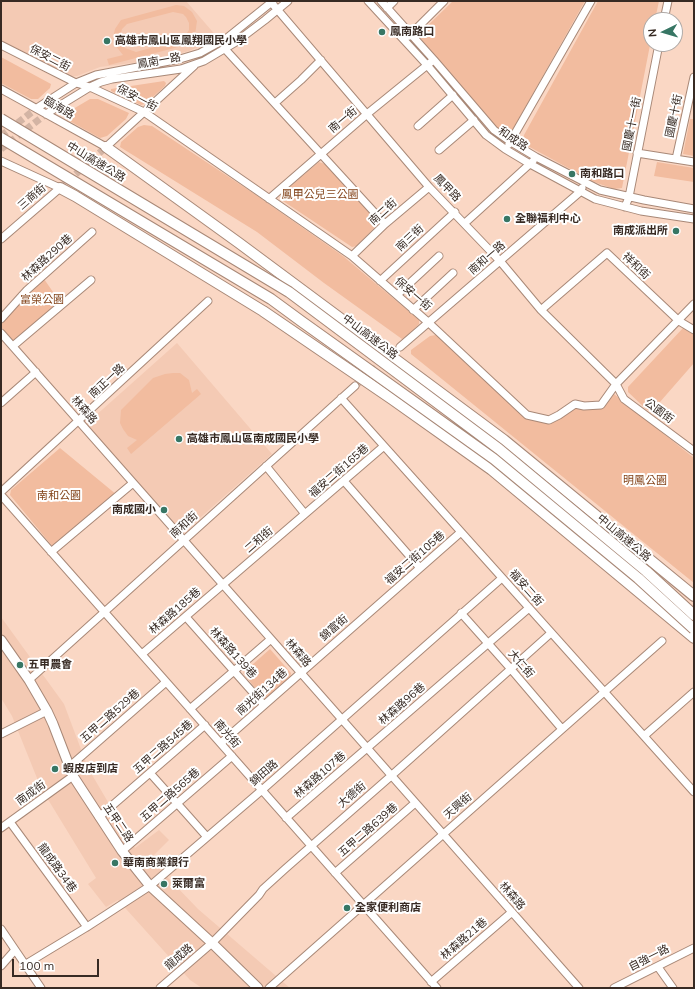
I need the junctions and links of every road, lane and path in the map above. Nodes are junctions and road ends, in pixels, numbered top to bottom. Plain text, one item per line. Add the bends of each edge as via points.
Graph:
1 (288, 1) edge
2 (368, 1) edge
3 (381, 1) edge
4 (394, 1) edge
5 (444, 1) edge
6 (591, 1) edge
7 (668, 1) edge
8 (272, 2) edge
9 (387, 8) junction
10 (278, 10) junction
11 (666, 12) edge
12 (411, 34) junction
13 (404, 41) junction
14 (1, 45) edge
15 (225, 49) junction
16 (657, 52) edge
17 (190, 57) junction
18 (321, 60) junction
19 (434, 60) junction
20 (195, 65) junction
21 (427, 65) junction
22 (694, 77) edge
23 (76, 83) junction
24 (90, 87) junction
25 (1, 89) edge
26 (453, 95) junction
27 (275, 103) junction
28 (37, 108) junction
29 (144, 112) junction
30 (46, 114) junction
31 (367, 114) junction
32 (1, 119) edge
33 (474, 120) junction
34 (418, 126) dead end
35 (1, 138) edge
36 (511, 142) junction
37 (106, 147) junction
38 (506, 149) junction
39 (439, 150) dead end
40 (321, 153) junction
41 (637, 153) junction
42 (536, 156) junction
43 (676, 160) junction
44 (1, 161) edge
45 (694, 162) edge
46 (530, 164) junction
47 (584, 182) junction
48 (430, 186) junction
49 (60, 188) junction
50 (581, 191) junction
51 (629, 197) junction
52 (269, 199) junction
53 (625, 207) junction
54 (694, 209) edge
55 (455, 212) junction
56 (694, 219) edge
57 (465, 223) junction
58 (385, 224) junction
59 (92, 232) dead end
60 (1, 239) edge
61 (352, 256) junction
62 (439, 256) dead end
63 (500, 261) junction
64 (453, 273) dead end
65 (91, 280) dead end
66 (380, 281) junction
67 (397, 295) junction
68 (208, 302) dead end
69 (694, 304) edge
70 (414, 310) junction
71 (541, 310) junction
72 (322, 316) junction
73 (1, 319) edge
74 (301, 321) junction
75 (679, 321) junction
76 (429, 323) junction
77 (694, 330) edge
78 (1, 333) edge
79 (13, 346) junction
80 (400, 348) tunnel mouth
81 (36, 372) junction
82 (616, 384) junction
83 (355, 386) tunnel mouth
84 (341, 398) junction
85 (1, 403) edge
86 (79, 421) junction
87 (504, 440) junction
88 (384, 446) junction
89 (694, 451) edge
90 (266, 466) junction
91 (492, 470) junction
92 (344, 481) junction
93 (133, 483) junction
94 (1, 493) edge
95 (307, 513) junction
96 (461, 532) junction
97 (184, 540) junction
98 (635, 547) junction
99 (52, 552) junction
100 (420, 568) junction
101 (502, 578) junction
102 (223, 585) junction
103 (694, 596) edge
104 (382, 601) joint
105 (694, 604) edge
106 (529, 608) junction
107 (105, 612) junction
108 (461, 613) junction
109 (694, 615) edge
110 (186, 617) junction
111 (551, 632) junction
112 (693, 636) edge
113 (271, 639) junction
114 (1, 640) edge
115 (662, 641) dead end
116 (488, 643) junction
117 (142, 654) junction
118 (510, 668) junction
119 (234, 670) junction
120 (300, 672) junction
121 (29, 680) junction
122 (166, 682) junction
123 (604, 692) junction
124 (694, 692) edge
125 (264, 705) junction
126 (190, 709) junction
127 (47, 711) junction
128 (342, 719) junction
129 (205, 725) junction
130 (562, 729) junction
131 (1, 734) edge
132 (644, 736) junction
133 (221, 743) junction
134 (367, 748) junction
135 (232, 756) junction
136 (69, 767) junction
137 (150, 773) junction
138 (73, 776) junction
139 (391, 776) junction
140 (262, 790) junction
141 (694, 792) edge
142 (177, 803) junction
143 (415, 803) junction
144 (99, 817) junction
145 (286, 818) junction
146 (10, 822) junction
147 (1, 828) edge
148 (443, 834) junction
149 (207, 837) junction
150 (311, 846) junction
151 (122, 851) junction
152 (335, 873) junction
153 (150, 886) junction
154 (363, 905) junction
155 (512, 912) junction
156 (87, 927) junction
157 (1, 929) edge
158 (212, 943) junction
159 (694, 948) edge
160 (15, 950) junction
161 (26, 964) junction
162 (1, 966) edge
163 (658, 967) junction
164 (431, 982) junction
165 (41, 988) edge
166 (160, 988) edge
167 (258, 988) edge
168 (269, 988) edge
169 (437, 988) edge
170 (579, 988) edge
171 (614, 988) edge
172 (673, 988) edge

1 - 10 street, 鳳南一路
2 - 13 street, 和成路
3 - 9 street, 和成路
4 - 9 street
5 - 12 street
6 - 36 street
7 - 11 street
8 - 10 street, 鳳甲路
8 - 17 street, 鳳南一路 via 227,38
9 - 12 street, 和成路
10 - 15 street, 鳳南一路
10 - 18 street, 鳳甲路
12 - 13 street
12 - 19 street, 和成路
13 - 21 street, 和成路
14 - 23 street, 保安二街
15 - 20 street, 鳳南一路
15 - 27 street
16 - 41 street, 國慶十一街
17 - 20 street
17 - 23 street, 鳳南一路 via 96,75
18 - 27 street
18 - 31 street, 鳳甲路
19 - 21 street, 南一街
19 - 36 street, 和成路 via 494,130
20 - 24 street, 鳳南一路 via 112,79
20 - 29 street
21 - 26 street, 和成路
21 - 31 street, 南一街
22 - 43 street, 國慶十街
23 - 24 street, 保安二街
23 - 28 street, 鳳南一路
24 - 29 street, 保安一街
24 - 30 street, 鳳南一路
25 - 28 street, 臨海路
26 - 33 street, 和成路
26 - 34 street
27 - 40 street
28 - 30 street, 臨海路
29 - 37 street
29 - 52 street, 保安一街
30 - 37 street, 臨海路
31 - 40 street, 南一街
31 - 48 street, 鳳甲路
32 - 72 highway, 中山高速公路, bridge via 289,292
33 - 38 street, 和成路 via 486,135
33 - 39 street
35 - 74 highway, 中山高速公路, bridge via 271,299
36 - 38 street
36 - 42 street, 和成路
37 - 87 highway
38 - 46 street, 和成路
40 - 52 street, 南一街
40 - 58 street
41 - 43 street
41 - 51 street, 國慶十一街
42 - 46 street
42 - 47 street, 和成路
43 - 45 street
44 - 49 street
46 - 50 street, 和成路
46 - 57 street
47 - 50 street
47 - 51 street, 和成路 via 600,190
48 - 55 street, 鳳甲路
48 - 58 street, 南二街
49 - 60 street, 三商街
49 - 91 highway via 264,310
50 - 53 street, 和成路 via 595,199
50 - 63 street, 南和一路
51 - 53 street, 國慶十一街
51 - 54 street, 和成路
52 - 61 street, 保安一街
53 - 56 street, 和成路
55 - 57 street, 鳳甲路
55 - 66 street, 南三街
57 - 63 street, 鳳甲路
58 - 61 street, 南二街
59 - 73 street, 林森路290巷 via 27,290
61 - 66 street, 保安一街
62 - 67 street
63 - 71 street, 鳳甲路
63 - 76 street, 南和一路
64 - 70 street
65 - 79 street
66 - 67 street, 保安一街
67 - 70 street, 保安一街
68 - 86 street, 南正一路
69 - 75 street, 保安一街
70 - 76 street, 保安一街
71 - 75 street, 祥和街 via 607,253
71 - 82 street, 鳳甲路
72 - 87 highway via 351,331
72 - 109 highway, 中山高速公路, bridge via 499,449 646,571
74 - 91 highway via 355,368
74 - 112 highway, 中山高速公路, bridge via 494,459 638,578
75 - 77 street
75 - 82 street, 保安一街
76 - 80 street, 南和一路
76 - 82 street, 保安一街 via 527,415 549,420 575,404 601,405
78 - 79 street, 林森路
79 - 81 street, 林森路
81 - 85 street
81 - 86 street, 林森路
82 - 89 street, 公園街 via 624,398
83 - 84 street, 南和街
84 - 88 street, 福安二街
84 - 90 street, 南和街
86 - 93 street, 林森路
86 - 94 street, 南正一路
87 - 98 highway
88 - 92 street, 福安二街165巷
88 - 96 street, 福安二街
90 - 95 street
90 - 97 street, 南和街
91 - 112 highway
92 - 95 street, 福安二街165巷
92 - 100 street
93 - 97 street, 林森路
93 - 99 street
94 - 99 street, 南光街
95 - 102 street, 二和街
96 - 100 street, 福安二街105巷
96 - 101 street, 福安二街
97 - 102 street, 林森路
97 - 107 street, 南和街
98 - 103 highway
98 - 105 highway
99 - 107 street, 南光街
100 - 104 street, 福安二街105巷
101 - 106 street, 福安二街
101 - 108 street, 錦田路
102 - 110 street, 林森路185巷
102 - 113 street, 林森路
104 - 120 street, 錦富街
106 - 111 street, 福安二街
106 - 116 street, 林森路96巷
107 - 117 street, 南光街
107 - 121 street, 南和街
108 - 116 street, 大仁街
108 - 128 street, 錦田路
110 - 117 street, 林森路185巷
110 - 119 street, 林森路139巷
111 - 118 street, 大德街
111 - 123 street, 福安二街
113 - 119 street
113 - 120 street, 林森路
114 - 121 main road, 五甲二路
115 - 123 street, 天興街
116 - 118 street, 大仁街
116 - 134 street, 林森路96巷
117 - 122 street, 南光街
118 - 130 street, 大仁街
118 - 139 street, 大德街
119 - 125 street, 林森路139巷
119 - 126 street
120 - 125 street, 南光街134巷
120 - 128 street, 林森路
121 - 127 main road, 五甲二路
122 - 126 street, 南光街
122 - 136 street, 五甲二路529巷
123 - 130 street, 天興街
123 - 132 street, 福安二街
124 - 132 street
125 - 133 street, 南光街134巷
126 - 129 street, 南光街
127 - 131 street
127 - 136 main road, 五甲二路
128 - 134 street, 林森路
128 - 140 street, 錦田路
129 - 133 street, 南光街
129 - 137 street, 五甲二路545巷
130 - 148 street, 天興街
132 - 141 street, 福安二街
133 - 135 street, 南光街
134 - 139 street, 林森路
134 - 145 street, 林森路107巷
135 - 140 street, 南光街
135 - 142 street, 五甲二路565巷
136 - 138 main road, 五甲二路
137 - 142 street
137 - 144 street, 五甲二路545巷
138 - 144 main road, 五甲二路
138 - 146 street, 南成街
139 - 143 street, 林森路
139 - 150 street, 大德街
140 - 145 street, 南光街
140 - 149 street, 錦田路
142 - 149 street
142 - 151 street, 五甲二路565巷
143 - 148 street, 林森路
143 - 152 street, 五甲二路639巷
144 - 151 main road, 五甲二路
145 - 150 street, 南光街
146 - 147 street, 南成街
146 - 156 street, 龍成路34巷
148 - 154 street, 天興街
148 - 155 street, 林森路
149 - 153 street, 錦田路
150 - 152 street, 南光街
150 - 158 street, 大德街 via 263,890
151 - 153 main road, 五甲二路
152 - 154 street, 南光街
153 - 156 street, 錦田路
153 - 158 main road, 五甲二路
154 - 164 street, 南光街
154 - 168 street, 天興街
155 - 164 street, 林森路21巷
155 - 170 street, 林森路
156 - 161 street, 錦田路
157 - 160 street
158 - 166 street, 龍成路
158 - 167 main road, 五甲二路
159 - 163 street, 自強一路
160 - 161 street
160 - 162 street
161 - 165 street
163 - 171 street, 自強一路
163 - 172 street
164 - 169 street, 南光街

